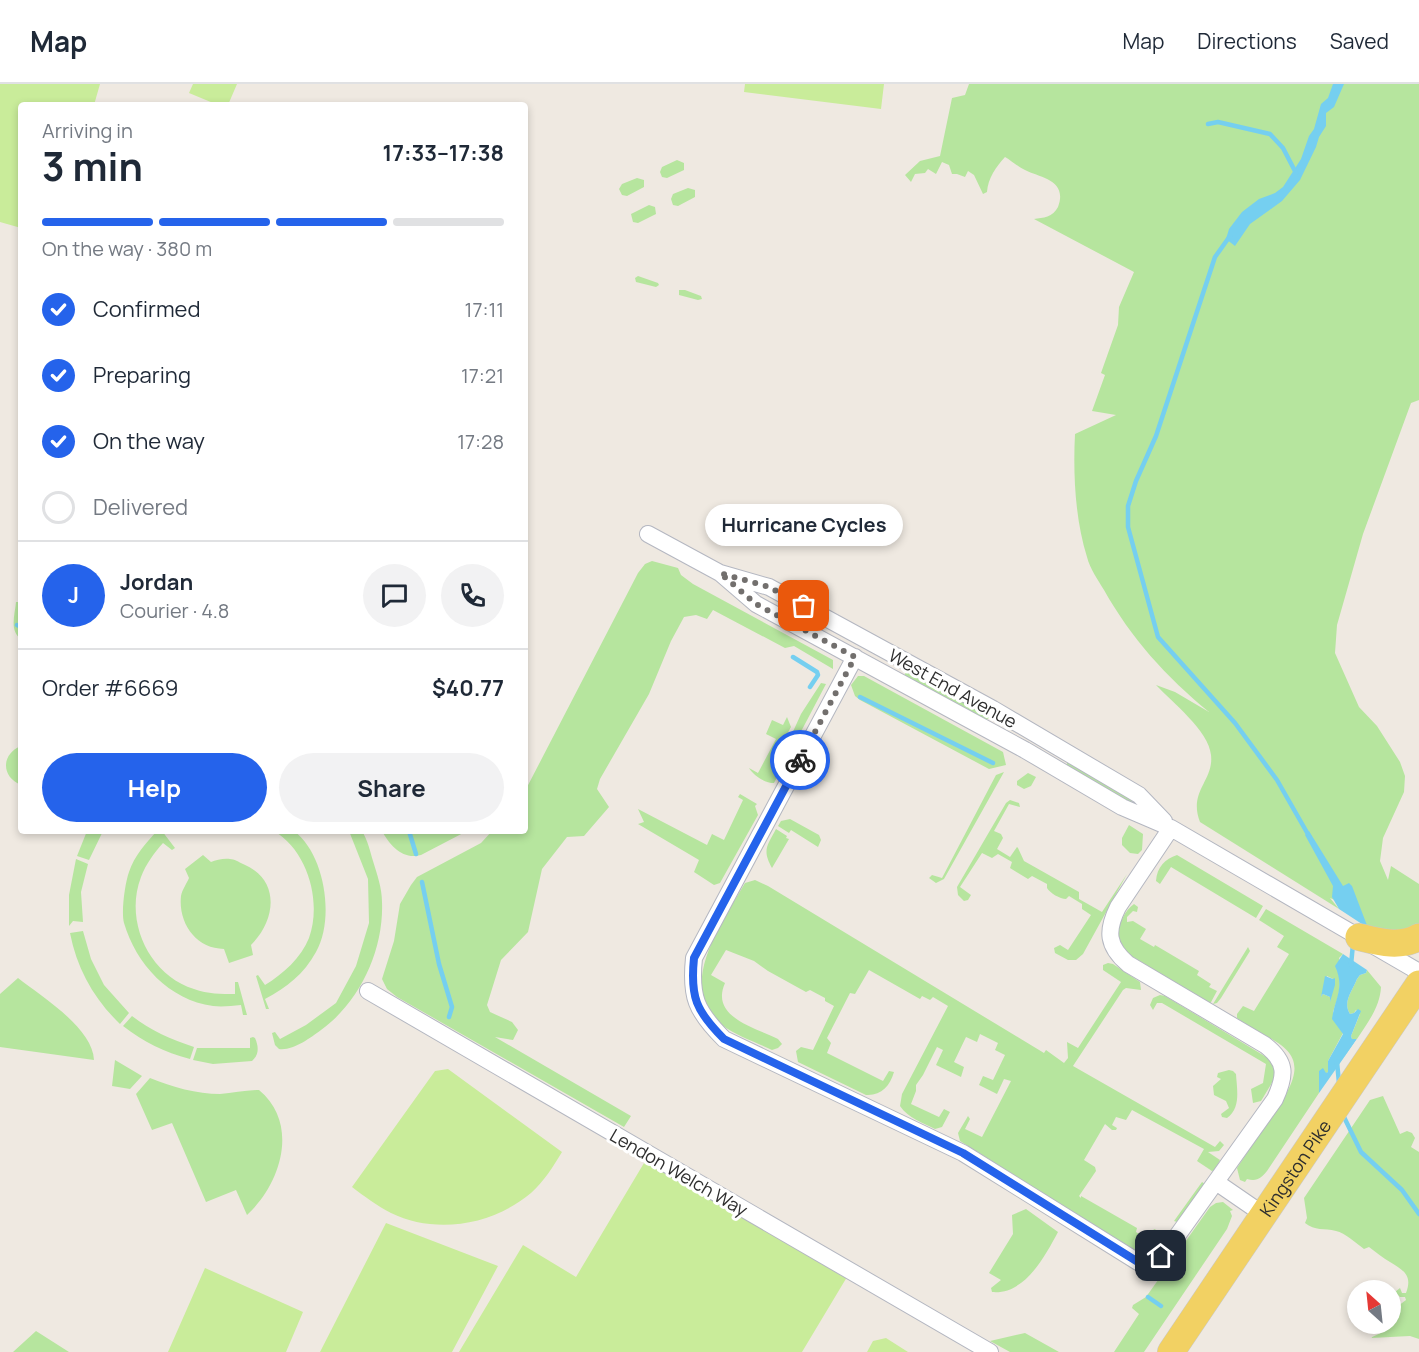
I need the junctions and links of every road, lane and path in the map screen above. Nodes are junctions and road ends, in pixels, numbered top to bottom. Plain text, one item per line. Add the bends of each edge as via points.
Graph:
1 (648, 534) dead end
2 (720, 573) junction
3 (855, 657) junction
4 (1171, 828) junction
5 (1357, 935) junction
6 (1419, 937) edge
7 (1419, 972) edge
8 (1419, 984) edge
9 (368, 991) dead end
10 (1216, 1182) junction
11 (1264, 1215) junction
12 (990, 1352) edge
13 (1171, 1352) edge

1 - 2 street, West End Avenue
2 - 3 street, West End Avenue via 756,604
2 - 4 street, West End Avenue via 769,587 993,708 1139,795
3 - 4 street, West End Avenue via 1122,807
3 - 10 street via 694,958 694,994 703,1017 724,1039 963,1153 1138,1262 1152,1260 1167,1250
4 - 5 street, West End Avenue
4 - 10 street via 1114,913 1111,945 1128,964 1265,1045 1281,1061 1283,1073 1275,1099
5 - 6 main road via 1400,944
5 - 7 street, West End Avenue
8 - 11 main road, Kingston Pike
9 - 12 street, Lendon Welch Way
10 - 11 street
11 - 13 main road, Kingston Pike

